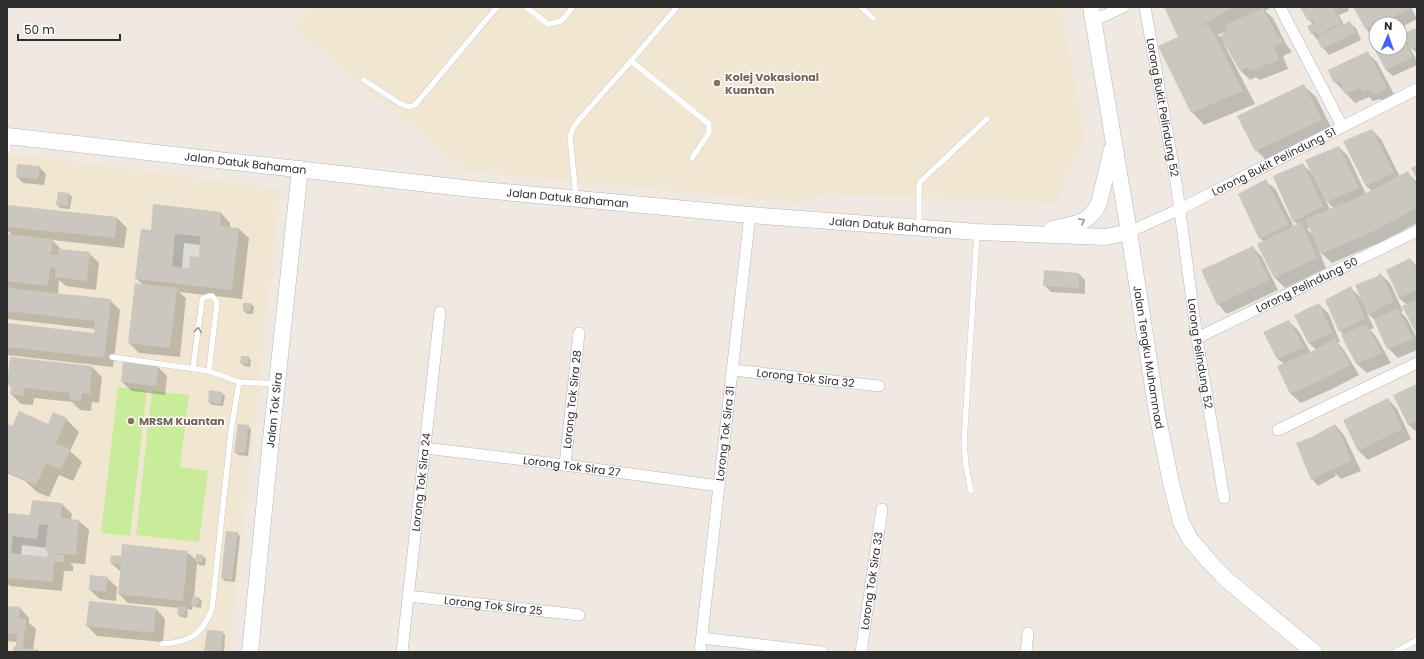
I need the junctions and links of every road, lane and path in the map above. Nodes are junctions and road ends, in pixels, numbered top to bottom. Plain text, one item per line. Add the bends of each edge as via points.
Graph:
1 (497, 7) edge
2 (526, 7) edge
3 (572, 7) edge
4 (677, 7) edge
5 (861, 7) edge
6 (1123, 7) edge
7 (1145, 7) edge
8 (1280, 7) edge
9 (1092, 14) edge
10 (873, 18) dead end
11 (631, 61) junction
12 (364, 80) dead end
13 (1417, 89) edge
14 (987, 119) dead end
15 (1342, 126) junction
16 (8, 136) edge
17 (1114, 143) junction
18 (7, 152) edge
19 (692, 158) dead end
20 (300, 169) junction
21 (576, 199) junction
22 (1180, 208) junction
23 (750, 215) junction
24 (920, 228) junction
25 (1417, 231) edge
26 (977, 232) junction
27 (1129, 232) junction
28 (1031, 234) junction
29 (440, 312) dead end
30 (579, 333) dead end
31 (1197, 338) junction
32 (112, 357) dead end
33 (1417, 363) edge
34 (193, 368) junction
35 (733, 370) junction
36 (209, 371) junction
37 (239, 382) junction
38 (278, 384) junction
39 (879, 386) dead end
40 (1278, 430) dead end
41 (425, 448) junction
42 (565, 465) junction
43 (719, 486) junction
44 (971, 491) dead end
45 (1224, 498) dead end
46 (882, 509) dead end
47 (408, 596) junction
48 (579, 615) dead end
49 (1028, 633) dead end
50 (702, 638) junction
51 (1417, 640) edge
52 (162, 644) dead end
53 (790, 650) edge
54 (1398, 651) edge
55 (250, 652) edge
56 (402, 652) edge
57 (700, 652) edge
58 (822, 652) edge
59 (860, 652) edge
60 (1026, 652) edge
61 (1314, 652) edge

1 - 12 lane via 415,105 399,104
2 - 3 lane via 548,24 561,21
4 - 11 lane
5 - 10 lane
6 - 9 street
7 - 22 street, Lorong Bukit Pelindung 52
8 - 15 street
9 - 17 street, Jalan Tengku Muhammad
11 - 19 lane via 708,124 709,133
11 - 21 lane via 573,128 570,137
13 - 15 street, Lorong Bukit Pelindung 51
14 - 24 lane via 920,182
15 - 22 street, Lorong Bukit Pelindung 51
16 - 18 lane
16 - 20 street, Jalan Datuk Bahaman
17 - 27 street, Jalan Tengku Muhammad
28 -> 17 street via 1071,226 1090,217 1099,203
20 - 21 street, Jalan Datuk Bahaman
20 - 38 street, Jalan Tok Sira
21 - 23 street, Jalan Datuk Bahaman
22 - 27 street, Lorong Bukit Pelindung 51
22 - 31 street, Lorong Pelindung 52
23 - 24 street, Jalan Datuk Bahaman
23 - 35 street, Lorong Tok Sira 31
24 - 26 street, Jalan Datuk Bahaman
25 - 31 street, Lorong Pelindung 50
26 - 28 street, Jalan Datuk Bahaman
26 - 44 lane via 964,443
27 - 28 street, Jalan Datuk Bahaman via 1106,237
27 - 61 street, Jalan Tengku Muhammad via 1157,413 1181,522 1190,539 1222,574
29 - 41 street, Lorong Tok Sira 24
30 - 42 street, Lorong Tok Sira 28
31 - 45 street, Lorong Pelindung 52
32 - 34 lane
33 - 40 street
34 - 36 lane
34 -> 36 lane via 202,301 209,296 217,302
35 - 39 street, Lorong Tok Sira 32
35 - 43 street, Lorong Tok Sira 31
36 - 37 lane
37 - 38 lane
37 - 52 lane via 231,431 212,609 208,621 191,638 178,643
38 - 55 street, Jalan Tok Sira
41 - 42 street, Lorong Tok Sira 27
41 - 47 street, Lorong Tok Sira 24
42 - 43 street, Lorong Tok Sira 27
43 - 50 street, Lorong Tok Sira 31
46 - 59 street, Lorong Tok Sira 33
47 - 48 street, Lorong Tok Sira 25
47 - 56 street, Lorong Tok Sira 24
49 - 60 street
50 - 53 street
50 - 57 street, Lorong Tok Sira 31
51 - 54 lane
53 - 58 street

